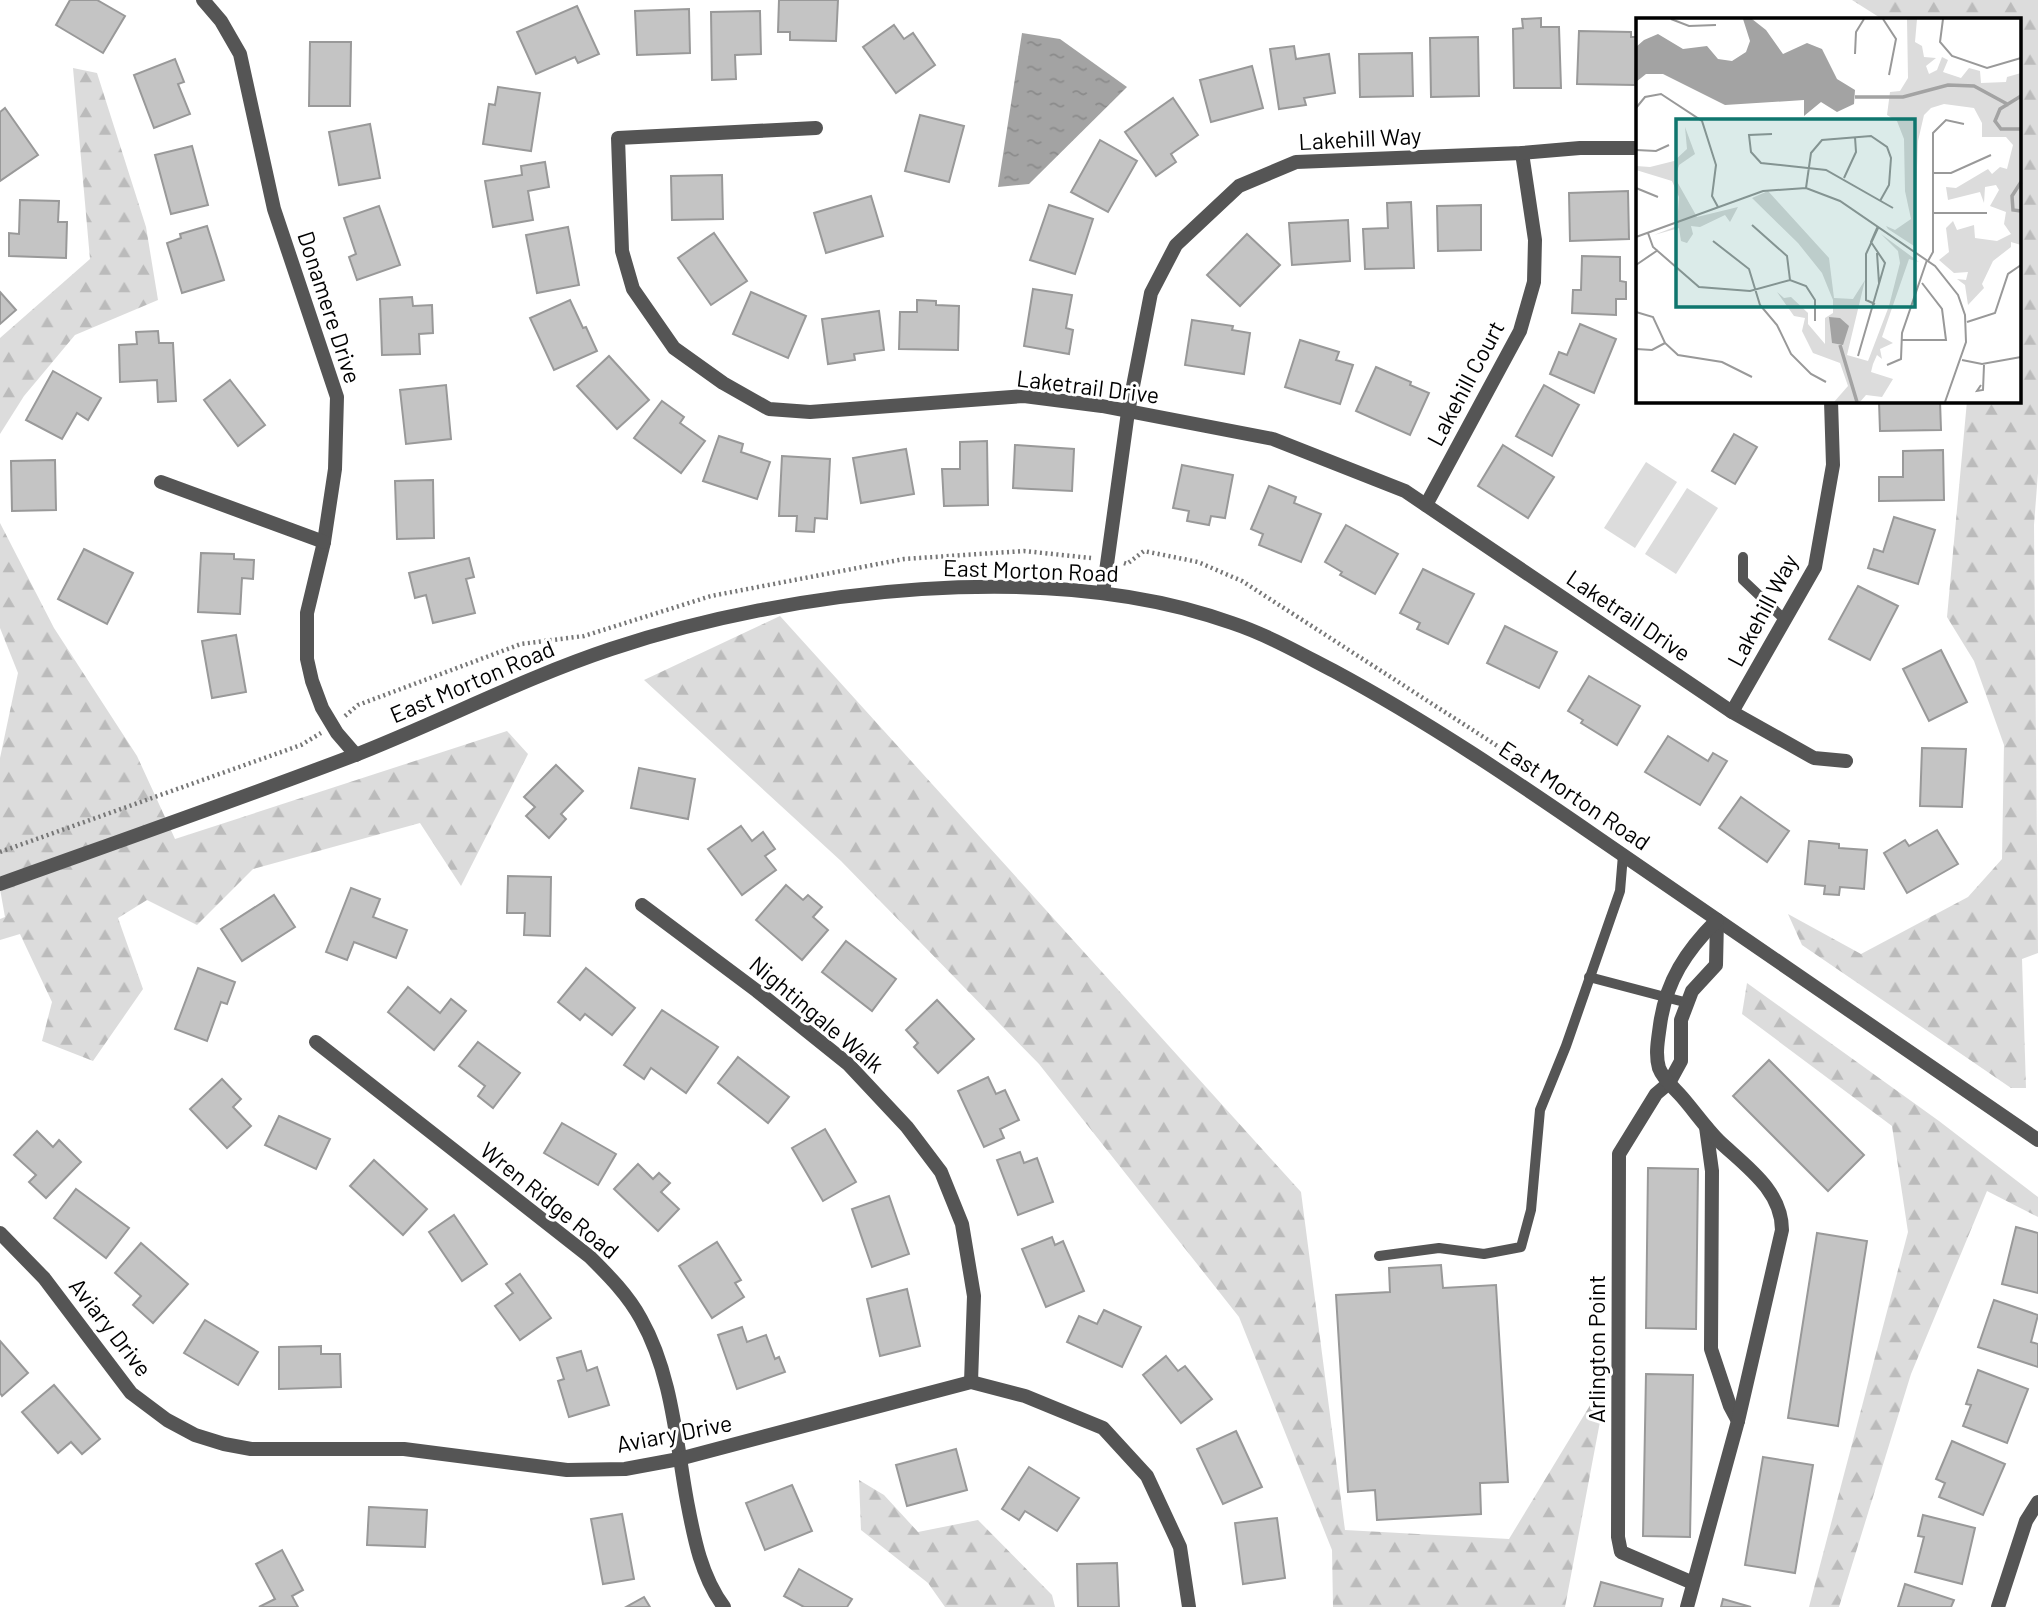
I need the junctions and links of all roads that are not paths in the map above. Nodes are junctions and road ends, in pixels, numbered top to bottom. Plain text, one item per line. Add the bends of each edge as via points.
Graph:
1 (202, 0) edge
2 (816, 128) dead end
3 (1636, 148) edge
4 (1522, 153) junction
5 (1831, 402) edge
6 (1128, 412) junction
7 (161, 482) dead end
8 (1426, 505) junction
9 (324, 542) junction
10 (1743, 557) dead end
11 (1102, 593) junction
12 (1784, 619) junction
13 (1732, 712) junction
14 (356, 755) junction
15 (1846, 761) dead end
16 (1623, 855) junction
17 (0, 884) edge
18 (642, 905) dead end
19 (1717, 920) junction
20 (1590, 977) junction
21 (1666, 996) junction
22 (1688, 1003) junction
23 (316, 1042) dead end
24 (1669, 1083) junction
25 (1706, 1127) junction
26 (2038, 1140) edge
27 (0, 1233) edge
28 (1379, 1256) dead end
29 (971, 1382) junction
30 (1738, 1421) junction
31 (679, 1459) junction
32 (2038, 1502) edge
33 (1693, 1583) junction
34 (724, 1607) edge
35 (1189, 1607) edge
36 (1686, 1607) edge
37 (1998, 1607) edge

1 - 9 street, Donamere Drive via 240,54 274,209 337,397 335,469
2 - 6 street, Laketrail Drive via 618,138 622,251 633,289 674,348 769,409 810,412 1024,396
3 - 4 street, Lakehill Way
4 - 6 street, Lakehill Way via 1296,162 1239,186 1176,245 1151,293
4 - 8 street, Lakehill Court via 1535,240 1534,282 1520,331
5 - 12 street, Lakehill Way via 1833,465 1815,567
6 - 8 street, Laketrail Drive via 1273,439 1405,491
6 - 11 street, Lakehill Way
7 - 9 street
8 - 13 street, Laketrail Drive
9 - 14 street, Donamere Drive via 307,613 307,659 322,708
10 - 12 lane via 1743,580
11 - 14 street, East Morton Road via 974,586 846,596 735,614 612,648 506,688
11 - 16 street, East Morton Road via 1188,609 1279,642 1396,705
12 - 13 street, Lakehill Way
13 - 15 street, Laketrail Drive via 1814,758
14 - 17 street, East Morton Road
16 - 19 street, East Morton Road
16 - 20 lane via 1620,891
18 - 29 street, Nightingale Walk via 848,1064 907,1126 942,1172 962,1224 974,1296
19 - 21 street via 1692,945
19 - 22 street, Arlington Point via 1716,965 1692,991
19 - 26 street, East Morton Road
20 - 21 lane
20 - 28 lane via 1540,1110 1531,1210 1521,1247 1484,1254 1439,1248
21 - 22 lane
21 - 24 street via 1656,1054
22 - 24 street, Arlington Point via 1681,1020 1681,1061
23 - 31 street, Wren Ridge Road via 590,1257 617,1284 657,1352
24 - 25 street
24 - 33 street, Arlington Point via 1656,1094 1619,1154 1618,1537 1621,1552
25 - 30 street via 1712,1171 1712,1349
25 - 30 street via 1772,1194 1782,1220
27 - 31 street, Aviary Drive via 44,1278 131,1393 195,1435 251,1449 404,1449 567,1470 625,1469
29 - 31 street, Aviary Drive
29 - 35 street, Aviary Drive via 1025,1395 1104,1428 1147,1476 1180,1547
30 - 33 street
31 - 34 street, Wren Ridge Road via 695,1546
32 - 37 street via 2026,1521
33 - 36 street

